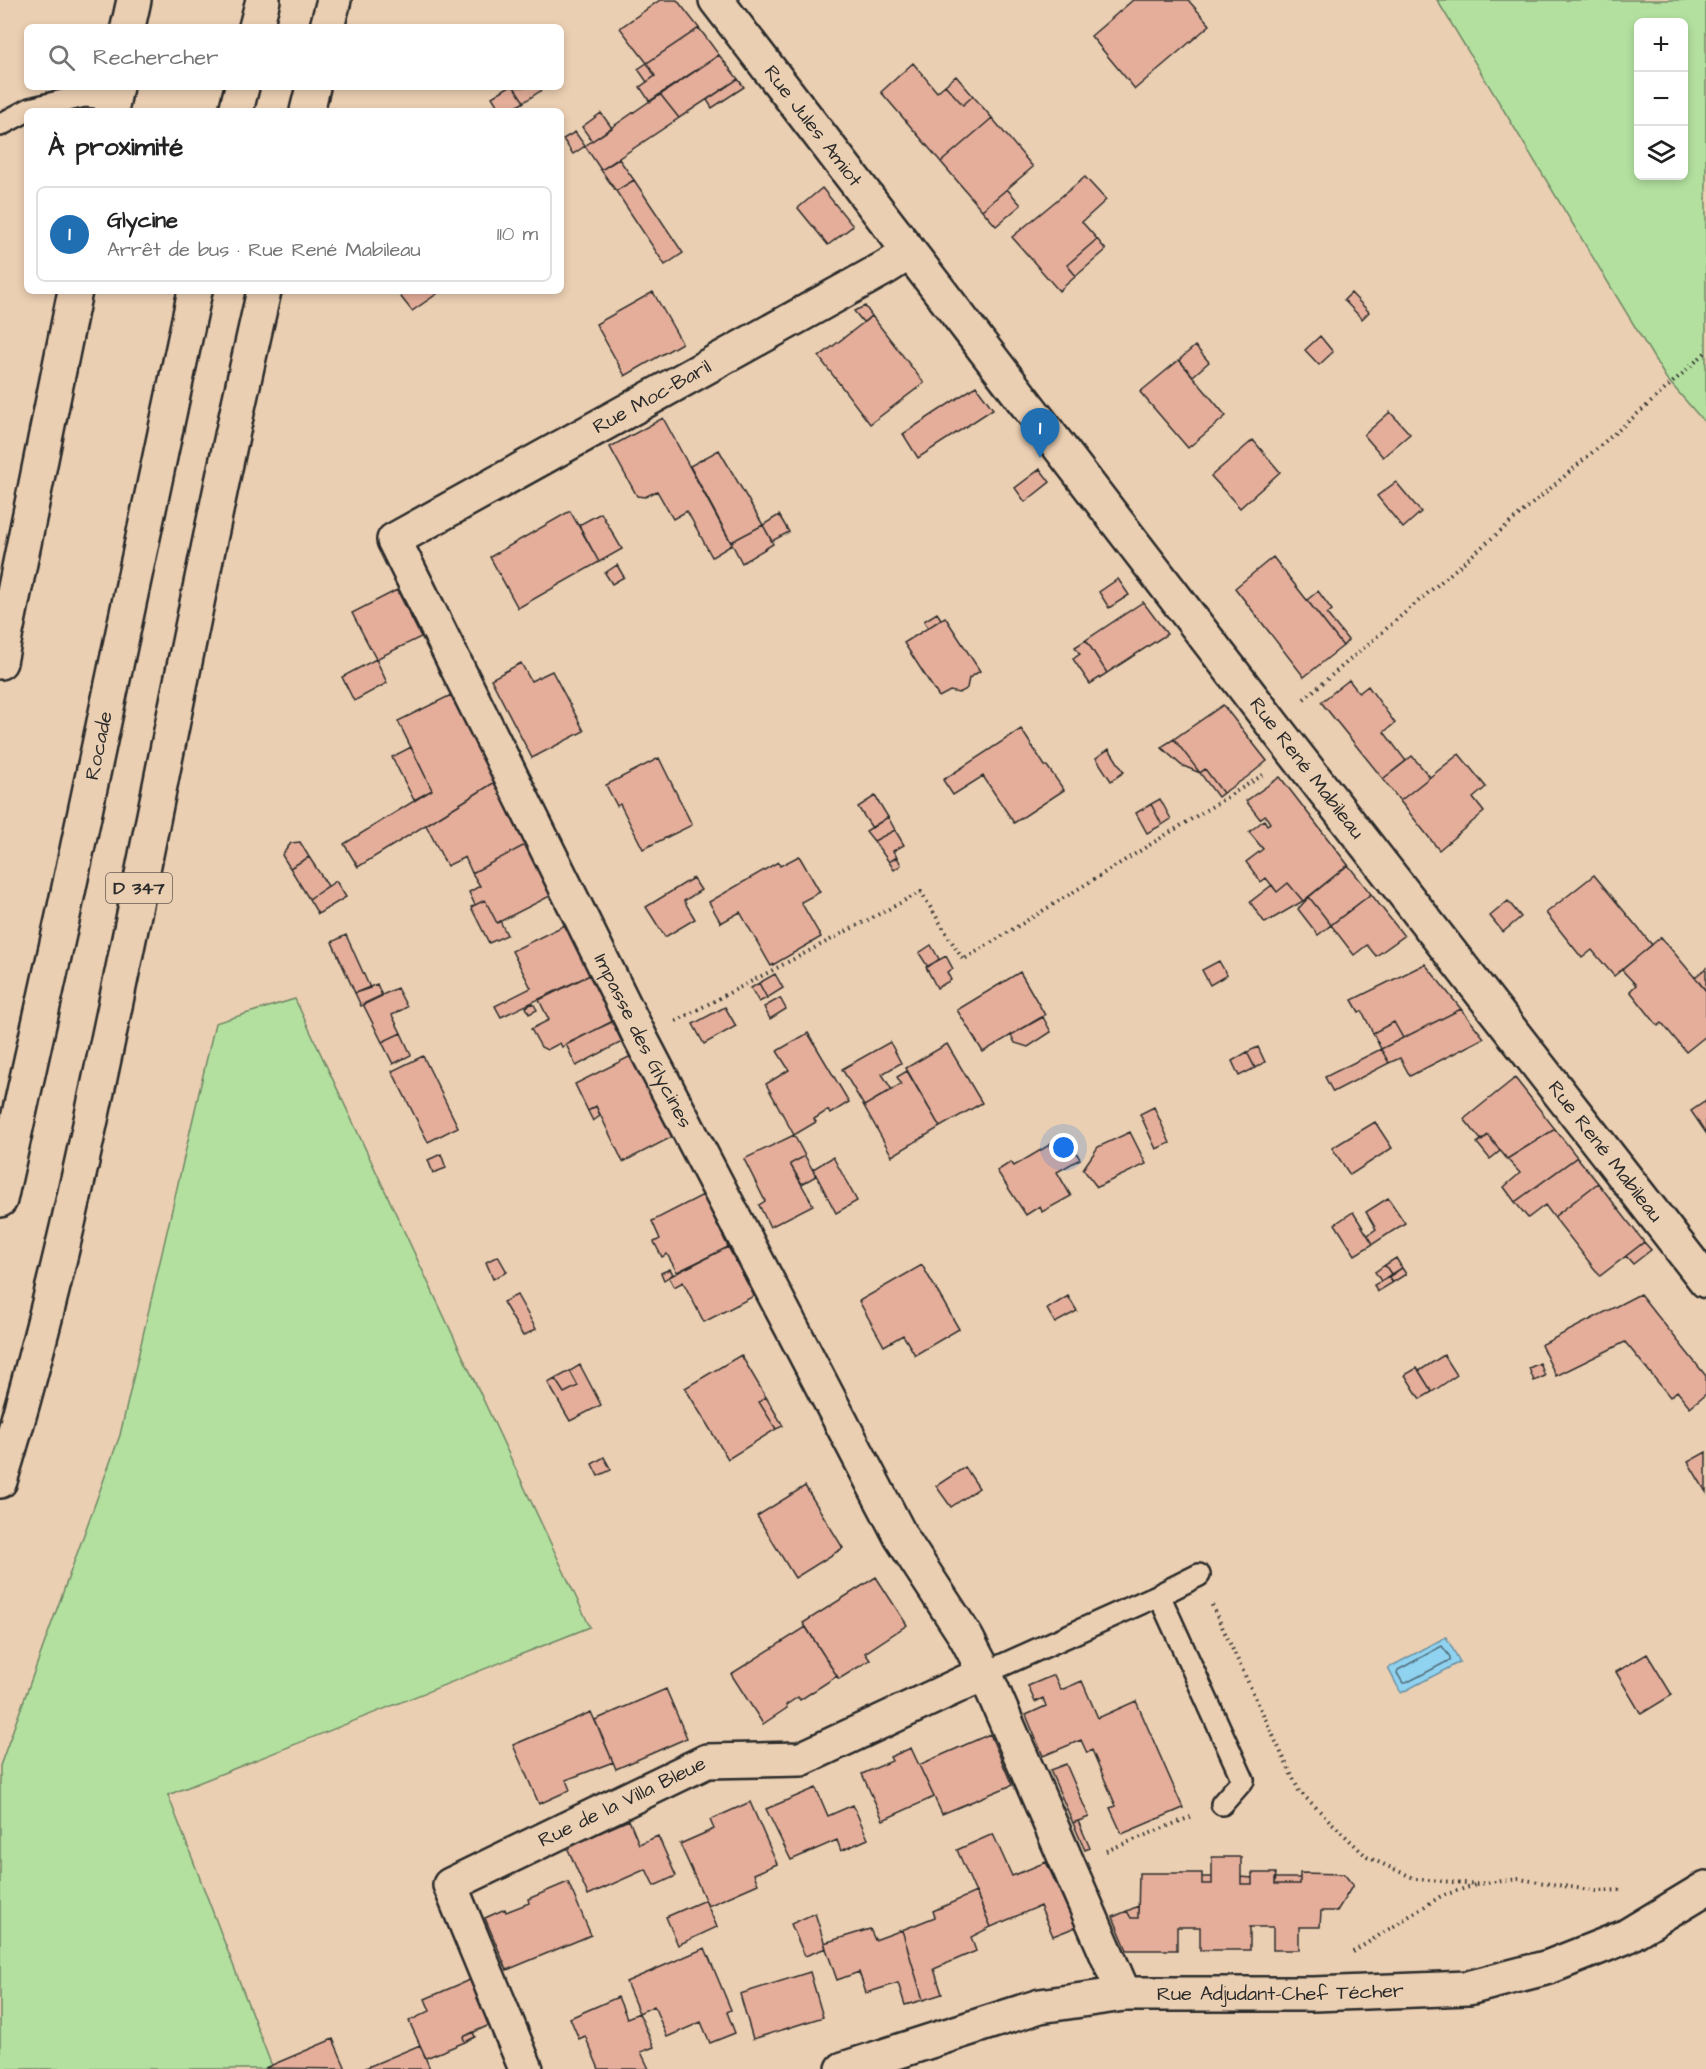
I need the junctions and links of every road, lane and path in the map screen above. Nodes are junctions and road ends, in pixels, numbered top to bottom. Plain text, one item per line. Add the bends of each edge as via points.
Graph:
1 (134, 0) edge
2 (263, 0) edge
3 (334, 0) edge
4 (716, 0) edge
5 (129, 24) edge
6 (257, 24) edge
7 (328, 24) edge
8 (241, 90) edge
9 (312, 90) edge
10 (113, 99) edge
11 (34, 108) edge
12 (237, 108) edge
13 (308, 108) edge
14 (24, 112) edge
15 (0, 125) edge
16 (909, 252) junction
17 (74, 294) edge
18 (194, 294) edge
19 (263, 294) edge
20 (1706, 352) edge
21 (394, 540) joint
22 (0, 662) edge
23 (1273, 725) junction
24 (1297, 754) junction
25 (641, 1039) junction
26 (0, 1200) edge
27 (1706, 1281) edge
28 (0, 1481) edge
29 (1199, 1575) joint
30 (1159, 1595) junction
31 (985, 1673) junction
32 (1222, 1804) joint
33 (1069, 1866) junction
34 (1478, 1884) junction
35 (1706, 1888) edge
36 (1630, 1890) dead end
37 (1419, 1911) dead end
38 (1124, 1994) junction
39 (526, 2069) edge
40 (843, 2069) edge

1 - 5 main road
2 - 6 main road
3 - 7 main road
4 - 16 main road, Rue Jules Amiot
8 - 12 main road
9 - 13 main road
10 - 11 lane via 84,96
14 - 15 lane
16 - 21 main road, Rue Moc-Baril
16 - 23 main road, Rue René Mabileau
17 - 22 main road
18 - 26 main road, Rocade
19 - 28 main road, D 347 via 225,462 104,1061 45,1320
20 - 23 path
21 - 25 main road, Impasse des Glycines
23 - 24 main road, Rue René Mabileau
24 - 25 path via 963,960 921,892
24 - 27 main road, Rue René Mabileau
25 - 31 main road, Impasse des Glycines via 901,1537
29 - 30 lane
29 - 34 path via 1299,1791 1367,1857 1416,1879
30 - 31 lane
30 - 32 lane via 1243,1780
31 - 33 main road
31 - 39 main road, Rue de la Villa Bleue via 801,1759 706,1761 450,1885
32 - 33 path
33 - 38 main road
34 - 36 path via 1519,1879 1596,1891
34 - 37 path via 1441,1896
35 - 38 main road, Rue Adjudant-Chef Técher via 1625,1937 1549,1967 1468,1988 1314,1994
38 - 40 main road, Rue Adjudant-Chef Técher via 1040,2006

